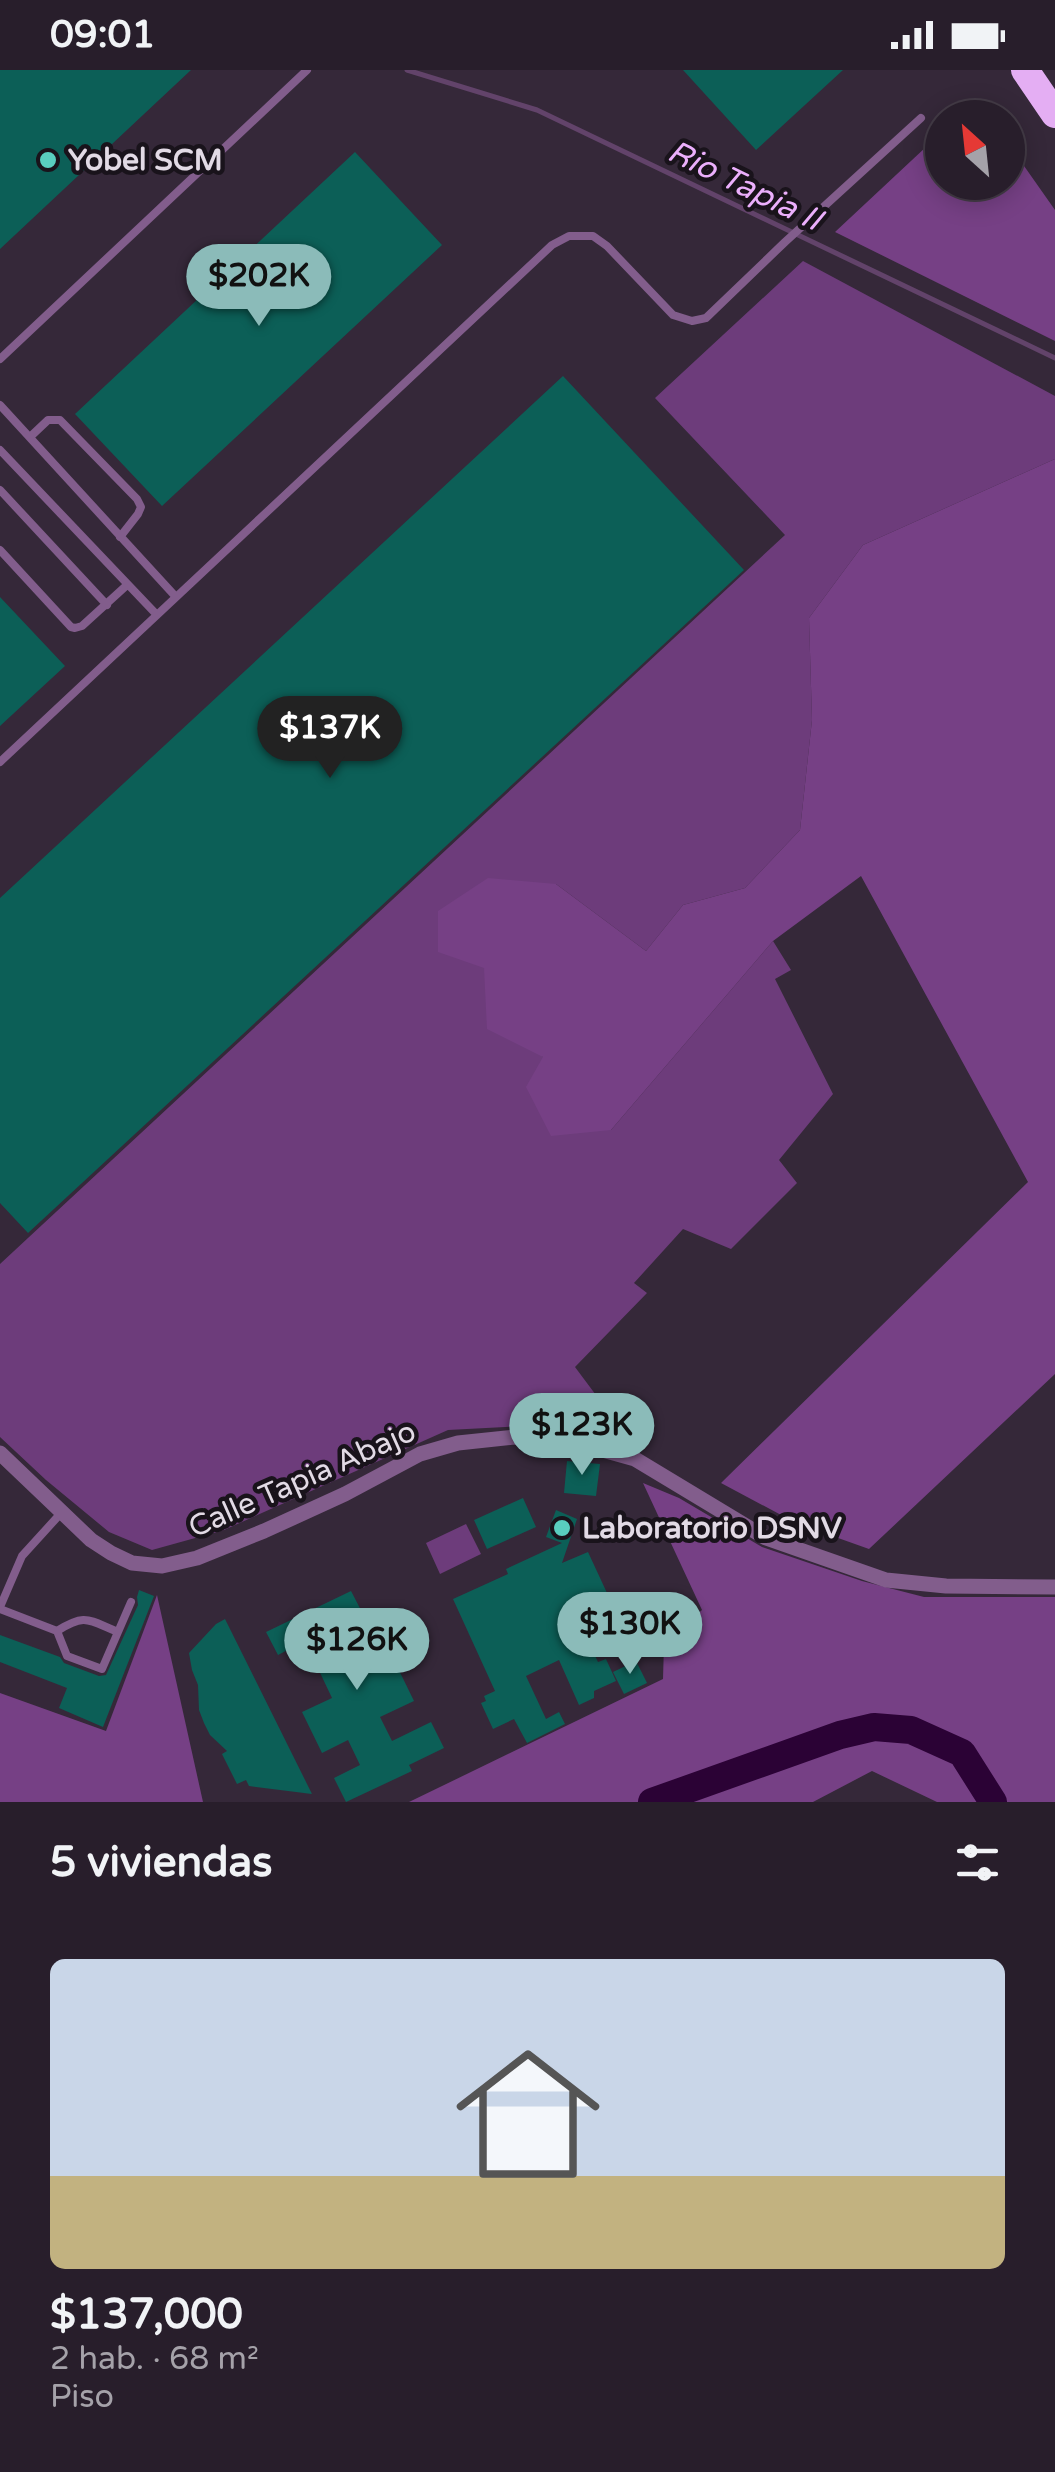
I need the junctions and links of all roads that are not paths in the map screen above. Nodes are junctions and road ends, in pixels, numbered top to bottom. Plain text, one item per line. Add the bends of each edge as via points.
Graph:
1 (308, 70) edge
2 (1025, 70) edge
3 (1055, 114) edge
4 (921, 118) dead end
5 (0, 359) edge
6 (0, 405) edge
7 (30, 438) junction
8 (2, 455) edge
9 (0, 490) edge
10 (120, 537) junction
11 (0, 550) edge
12 (127, 585) junction
13 (176, 598) junction
14 (107, 605) junction
15 (157, 615) junction
16 (0, 762) edge
17 (0, 1453) edge
18 (62, 1512) junction
19 (1055, 1587) edge
20 (131, 1602) dead end
21 (0, 1608) edge
22 (56, 1631) junction
23 (118, 1632) junction

1 - 5 lane
2 - 3 highway
4 - 13 lane via 706,318 673,315 593,236 569,236 552,246
6 - 7 lane
7 - 10 lane
7 - 10 lane via 48,420 60,420 137,500 138,514
8 - 12 lane
9 - 14 lane
10 - 13 lane
11 - 14 lane via 70,626 82,626
12 - 14 lane
12 - 15 lane
13 - 15 lane
15 - 16 lane
17 - 18 street, Calle Tapia Abajo
18 - 19 street, Calle Tapia Abajo via 111,1553 162,1566 264,1531 420,1454 514,1437 574,1442 635,1459 766,1538 886,1580
18 - 21 lane via 22,1556
20 - 23 lane
21 - 22 lane
22 - 23 lane via 82,1618
22 - 23 lane via 66,1656 102,1670

